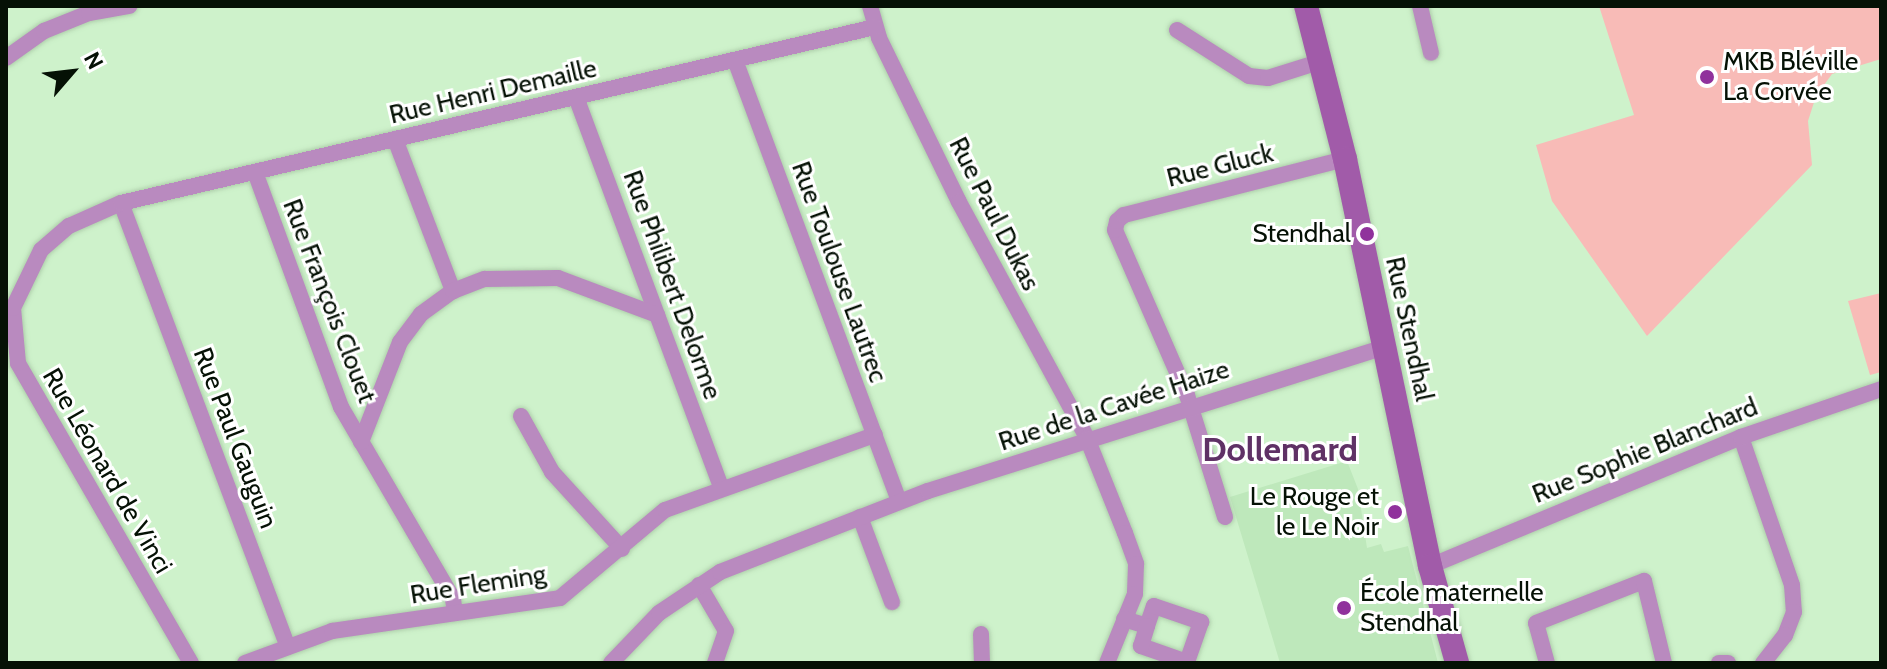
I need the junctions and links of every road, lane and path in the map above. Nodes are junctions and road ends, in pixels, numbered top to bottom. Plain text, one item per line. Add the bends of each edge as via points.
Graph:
1 (129, 6) edge
2 (870, 6) edge
3 (1306, 6) edge
4 (1420, 6) edge
5 (875, 27) junction
6 (1177, 30) dead end
7 (1431, 53) dead end
8 (6, 58) edge
9 (735, 60) junction
10 (1322, 61) junction
11 (576, 97) junction
12 (395, 139) junction
13 (1345, 159) junction
14 (255, 172) junction
15 (121, 203) junction
16 (453, 291) junction
17 (657, 315) junction
18 (1384, 347) junction
19 (1881, 389) edge
20 (1191, 406) junction
21 (521, 416) dead end
22 (875, 435) junction
23 (1741, 437) junction
24 (1087, 438) junction
25 (361, 442) junction
26 (722, 489) junction
27 (899, 501) junction
28 (860, 517) junction
29 (1225, 517) dead end
30 (622, 549) junction
31 (1430, 566) junction
32 (699, 585) junction
33 (892, 602) dead end
34 (455, 613) junction
35 (1124, 619) junction
36 (1147, 626) dead end
37 (981, 634) dead end
38 (288, 647) junction
39 (191, 663) edge
40 (245, 663) edge
41 (611, 663) edge
42 (715, 663) edge
43 (982, 663) edge
44 (1107, 663) edge
45 (1457, 663) edge
46 (1547, 663) edge
47 (1664, 663) edge
48 (1719, 663) edge
49 (1728, 663) edge
50 (1763, 663) edge

1 - 8 street via 89,13 44,31
2 - 5 street, Rue Paul Dukas
3 - 10 street, Rue Stendhal
4 - 7 street
5 - 9 street, Rue Henri Demaille
5 - 24 street, Rue Paul Dukas via 966,215
6 - 10 street via 1249,76 1268,78
9 - 11 street, Rue Henri Demaille
9 - 22 street, Rue Toulouse Lautrec
10 - 13 street, Rue Stendhal
11 - 12 street, Rue Henri Demaille
11 - 17 street, Rue Philibert Delorme
12 - 14 street, Rue Henri Demaille
12 - 16 street
13 - 18 street, Rue Stendhal
13 - 20 street, Rue Gluck via 1124,215 1115,230
14 - 15 street, Rue Henri Demaille
14 - 25 street, Rue François Clouet via 341,407
15 - 38 street, Rue Paul Gauguin
15 - 39 street, Rue Léonard de Vinci via 69,226 41,250 13,308 12,330 29,389
16 - 17 street via 485,279 558,278
16 - 25 street via 421,314 400,342
17 - 26 street, Rue Philibert Delorme
18 - 20 street, Rue de la Cavée Haize
18 - 31 street, Rue Stendhal
19 - 23 street, Rue Sophie Blanchard
20 - 24 street, Rue de la Cavée Haize
20 - 29 street
21 - 30 street via 552,472
22 - 26 street, Rue Fleming
22 - 27 street, Rue Toulouse Lautrec
23 - 31 street, Rue Sophie Blanchard
23 - 50 street via 1792,585 1794,612 1785,635
24 - 27 street, Rue de la Cavée Haize
24 - 35 street, Rue Paul Dukas via 1136,564 1135,594
25 - 34 street, Rue François Clouet via 453,599
26 - 30 street, Rue Fleming via 665,510
27 - 28 street, Rue de la Cavée Haize
28 - 32 street, Rue de la Cavée Haize
28 - 33 street
30 - 34 street, Rue Fleming via 560,598
31 - 45 street, Rue Stendhal
32 - 41 street, Rue de la Cavée Haize via 659,613
32 - 42 street via 726,631
34 - 38 street, Rue Fleming via 332,631
35 - 36 street
35 - 44 street, Rue Paul Dukas
37 - 43 street
38 - 40 street
46 - 47 street via 1536,623 1644,581
48 - 49 street

